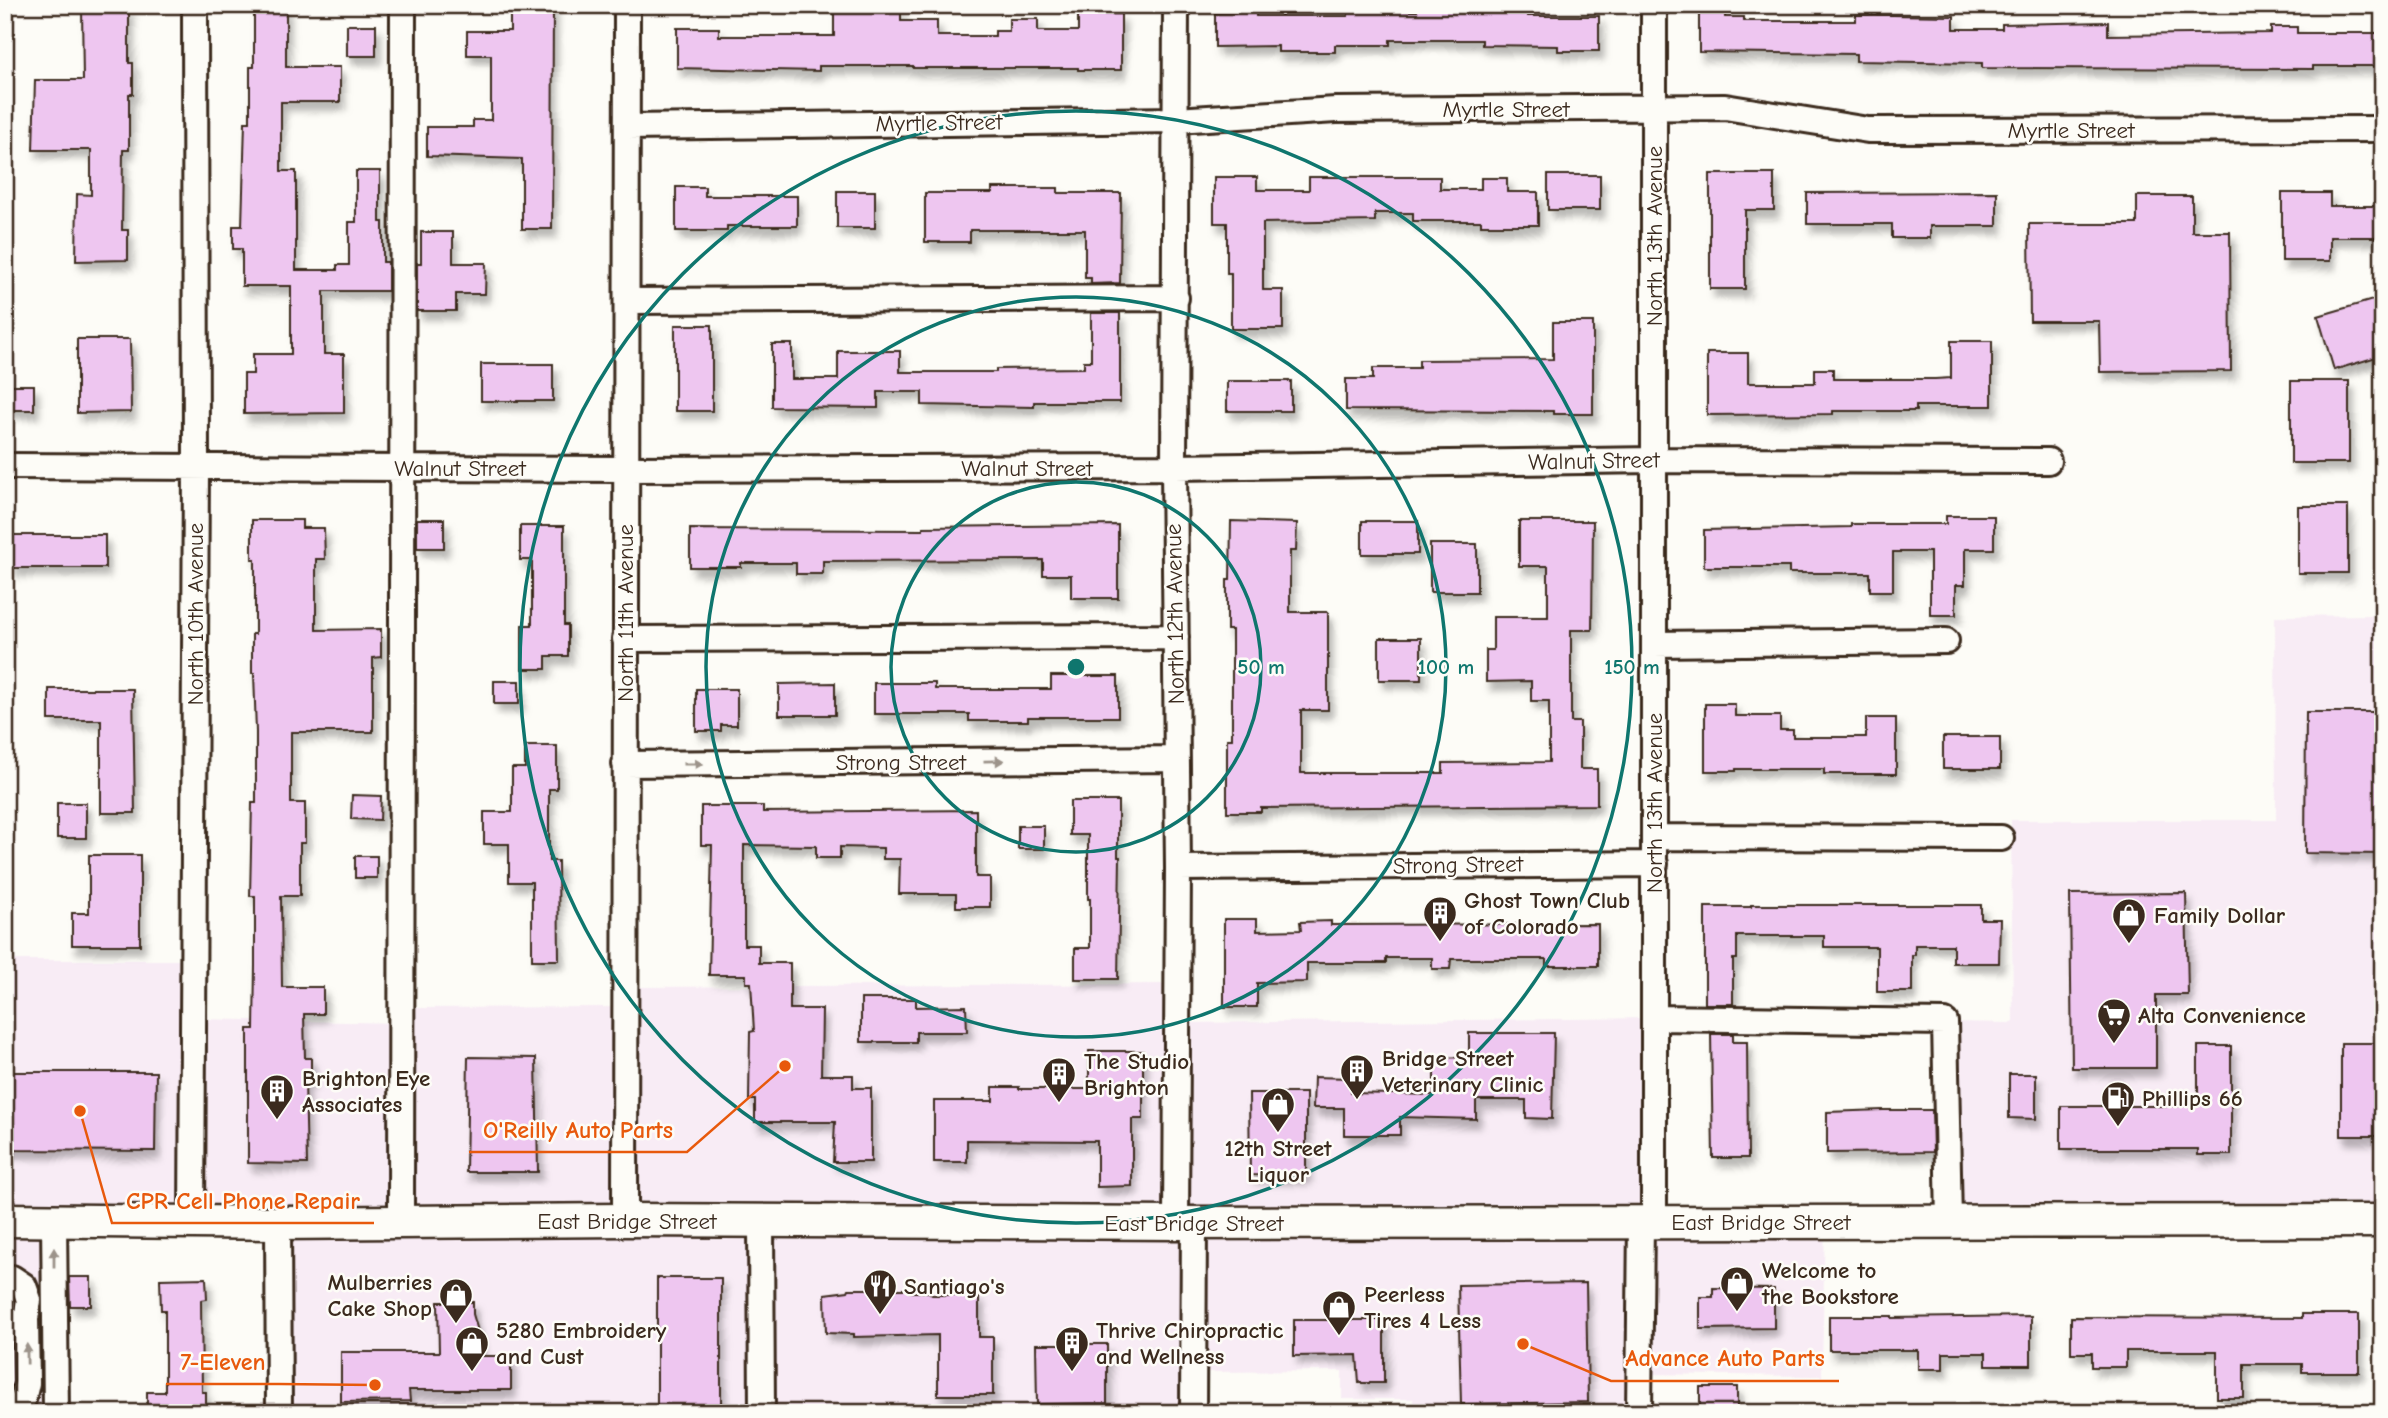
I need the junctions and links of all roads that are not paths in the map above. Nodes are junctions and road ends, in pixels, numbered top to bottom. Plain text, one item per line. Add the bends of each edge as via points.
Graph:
1 (195, 5) edge
2 (404, 5) edge
3 (627, 5) edge
4 (1176, 5) edge
5 (1654, 5) edge
6 (1655, 107) junction
7 (1176, 120) junction
8 (627, 127) junction
9 (2383, 129) edge
10 (1175, 298) junction
11 (628, 301) junction
12 (1654, 460) junction
13 (2048, 461) dead end
14 (5, 466) edge
15 (196, 467) junction
16 (1174, 467) junction
17 (404, 468) junction
18 (625, 469) junction
19 (1176, 637) junction
20 (625, 639) junction
21 (1946, 641) dead end
22 (1654, 644) junction
23 (1176, 760) junction
24 (625, 764) junction
25 (1654, 837) junction
26 (2001, 838) dead end
27 (1655, 864) junction
28 (1178, 868) junction
29 (1655, 1018) junction
30 (5, 1220) edge
31 (625, 1220) junction
32 (54, 1221) junction
33 (2383, 1221) edge
34 (192, 1222) junction
35 (401, 1222) junction
36 (761, 1222) junction
37 (1647, 1222) junction
38 (1948, 1222) junction
39 (278, 1223) junction
40 (1185, 1223) junction
41 (5, 1277) edge
42 (54, 1296) junction
43 (26, 1319) junction
44 (6, 1413) edge
45 (56, 1413) edge
46 (279, 1413) edge
47 (762, 1413) edge
48 (1193, 1413) edge
49 (1639, 1413) edge

1 - 15 street, North 10th Avenue
2 - 17 street
3 - 8 street, North 11th Avenue
4 - 7 street, North 12th Avenue
5 - 6 street, North 13th Avenue
6 - 7 street, Myrtle Street via 1336,110
6 - 9 street, Myrtle Street via 1744,109 1868,130
6 - 12 street, North 13th Avenue
7 - 8 street, Myrtle Street
7 - 10 street, North 12th Avenue
8 - 11 street, North 11th Avenue
10 - 11 street
10 - 16 street, North 12th Avenue
11 - 18 street, North 11th Avenue
12 - 13 street, Walnut Street
12 - 16 street, Walnut Street
12 - 22 street, North 13th Avenue
14 - 15 street, Walnut Street
15 - 17 street, Walnut Street
15 - 34 street, North 10th Avenue
16 - 18 street, Walnut Street
16 - 19 street, North 12th Avenue
17 - 18 street, Walnut Street
17 - 35 street
18 - 20 street, North 11th Avenue
19 - 20 street
19 - 23 street, North 12th Avenue
20 - 24 street, North 11th Avenue
21 - 22 street
22 - 25 street, North 13th Avenue
24 -> 23 street, Strong Street
23 - 28 street, North 12th Avenue
24 - 31 street, North 11th Avenue
25 - 26 street
25 - 27 street, North 13th Avenue
27 - 28 street, Strong Street
27 - 29 street, North 13th Avenue
28 - 40 street, North 12th Avenue
29 - 37 street, North 13th Avenue
29 - 38 street via 1945,1022
30 - 32 main road, East Bridge Street
31 - 35 main road, East Bridge Street
31 - 36 main road, East Bridge Street
32 - 34 main road, East Bridge Street
42 -> 32 street
33 - 38 main road, East Bridge Street
34 - 39 main road, East Bridge Street
35 - 39 main road, East Bridge Street
36 - 40 main road, East Bridge Street
36 - 47 street
37 - 38 main road, East Bridge Street
37 - 40 main road, East Bridge Street
37 - 49 street, North 13th Avenue
39 - 46 street
40 - 48 street, North 12th Avenue
41 - 43 street via 24,1286 30,1300
42 - 43 street
42 - 45 street
44 -> 43 street via 23,1400 27,1383

